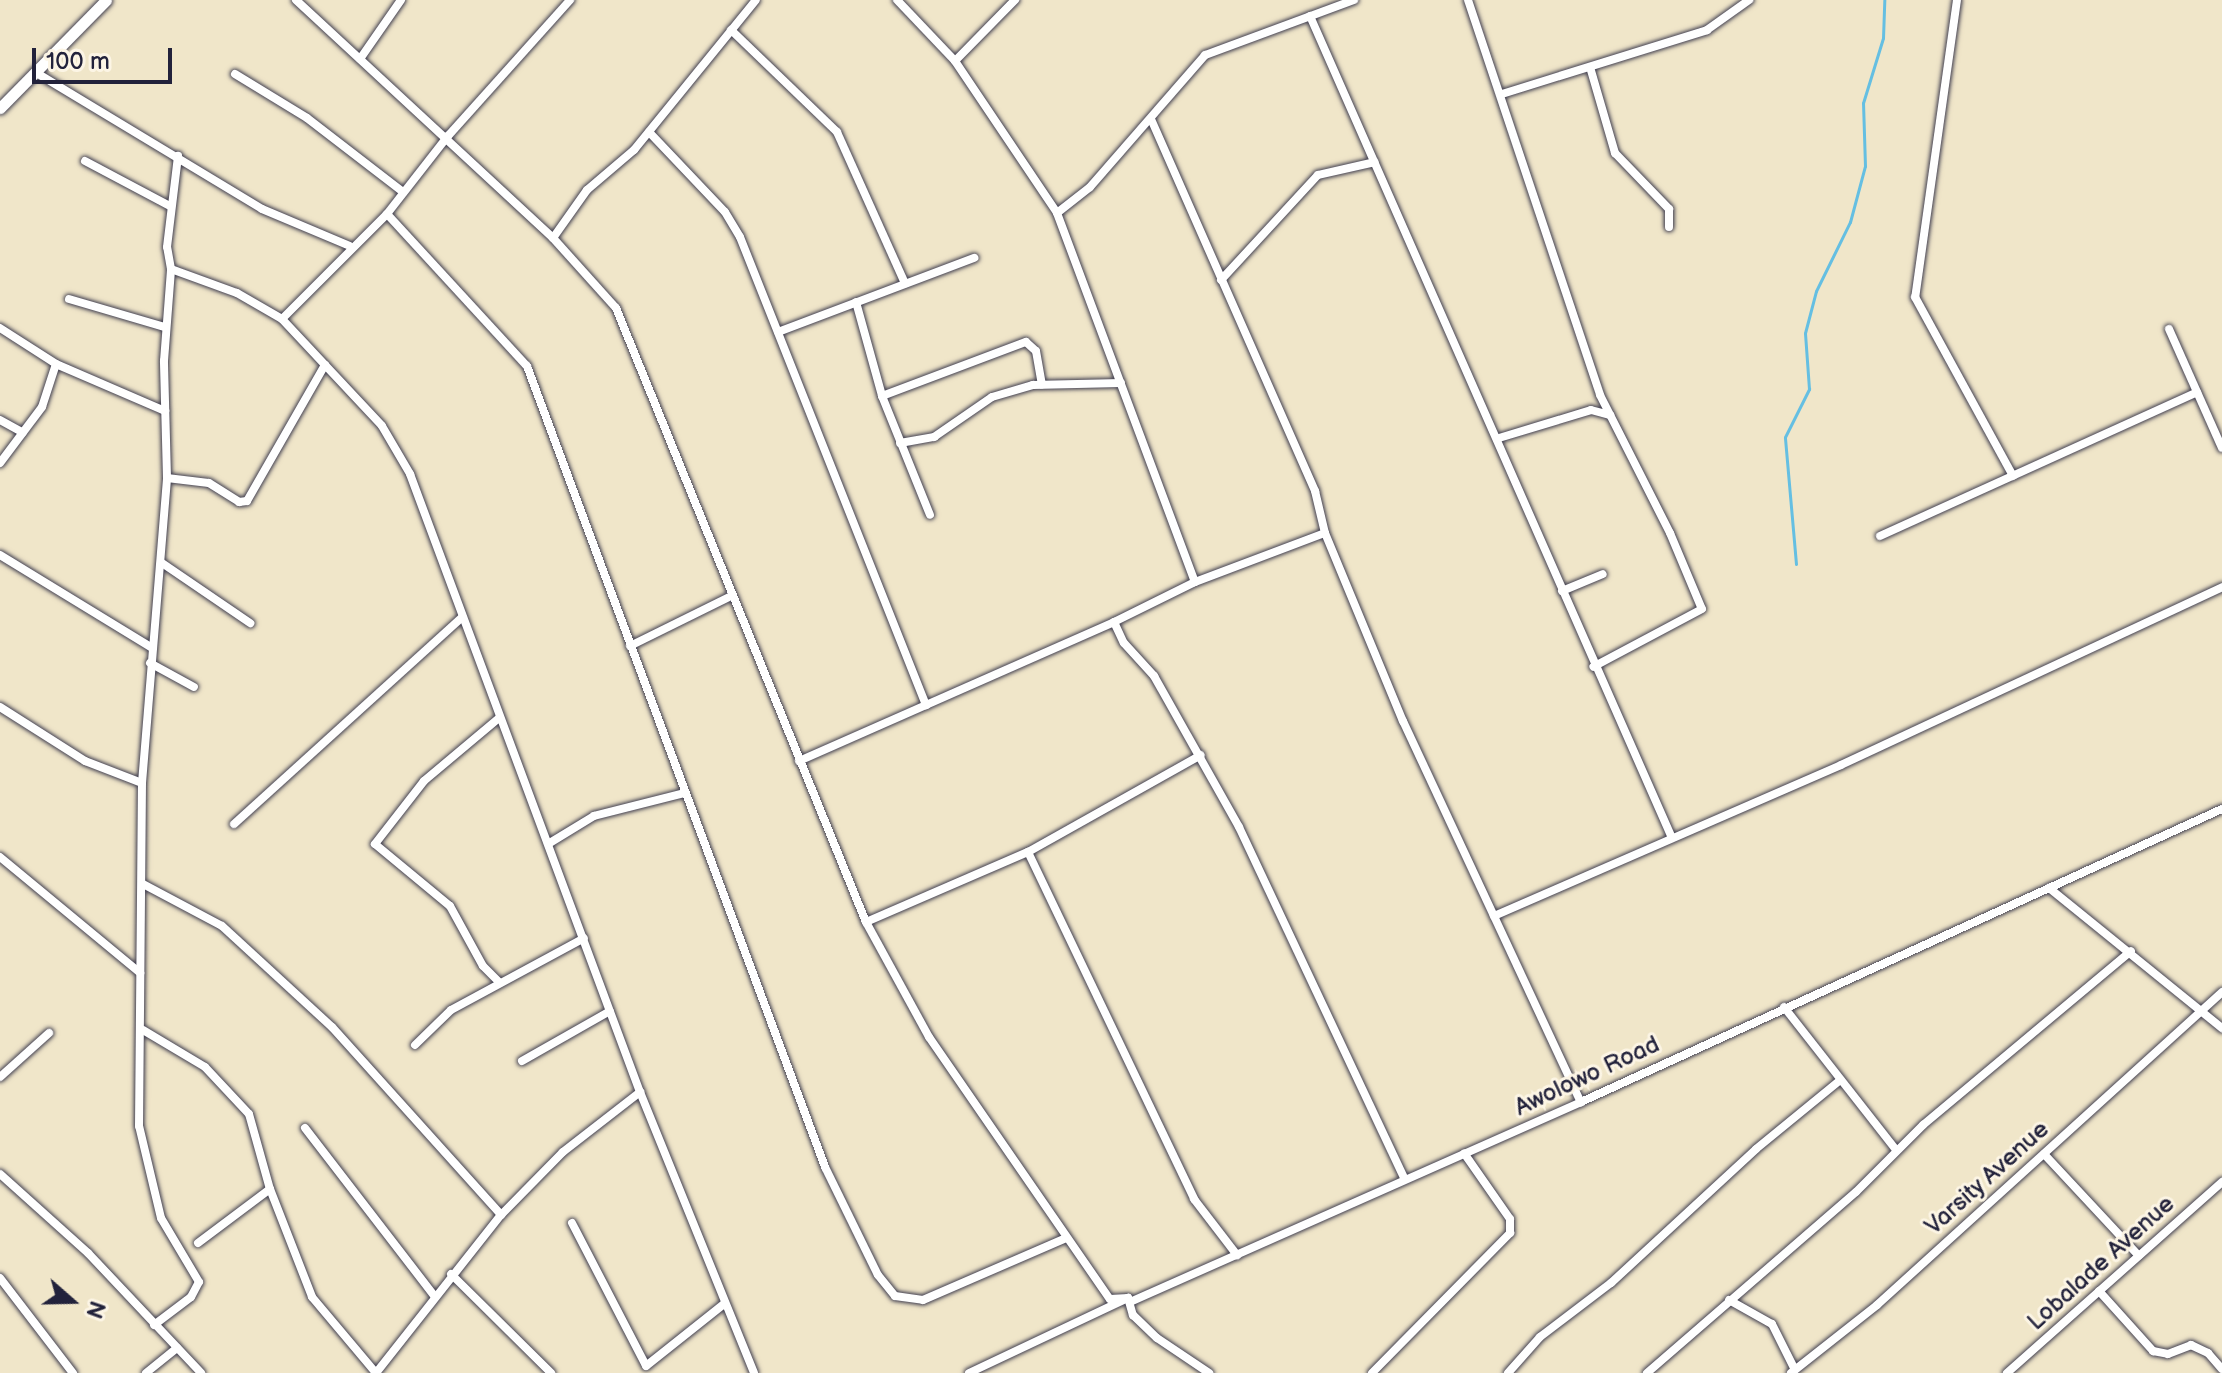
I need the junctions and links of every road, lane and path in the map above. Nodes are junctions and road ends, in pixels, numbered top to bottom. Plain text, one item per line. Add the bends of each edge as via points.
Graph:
1 (106, 0) edge
2 (296, 0) edge
3 (401, 0) edge
4 (570, 0) edge
5 (756, 0) edge
6 (897, 0) edge
7 (1015, 0) edge
8 (1354, 0) edge
9 (1468, 0) edge
10 (1749, 0) edge
11 (1957, 0) edge
12 (1310, 16) junction
13 (731, 30) junction
14 (360, 59) junction
15 (955, 61) junction
16 (1590, 67) junction
17 (35, 72) junction
18 (235, 74) dead end
19 (1502, 94) junction
20 (0, 108) edge
21 (1151, 119) junction
22 (649, 132) junction
23 (448, 136) junction
24 (178, 156) junction
25 (85, 161) dead end
26 (1375, 162) junction
27 (403, 192) junction
28 (170, 206) junction
29 (1057, 213) junction
30 (387, 214) junction
31 (1669, 227) dead end
32 (553, 238) junction
33 (350, 246) junction
34 (974, 258) dead end
35 (171, 269) junction
36 (1221, 280) junction
37 (905, 283) junction
38 (69, 299) dead end
39 (856, 302) junction
40 (282, 319) junction
41 (165, 327) junction
42 (0, 328) edge
43 (2169, 329) dead end
44 (778, 332) junction
45 (56, 364) junction
46 (325, 365) junction
47 (1121, 383) junction
48 (1042, 384) junction
49 (2197, 392) junction
50 (1600, 395) junction
51 (882, 396) junction
52 (1591, 410) junction
53 (165, 411) junction
54 (1610, 415) junction
55 (0, 420) edge
56 (23, 433) junction
57 (1499, 438) junction
58 (900, 443) junction
59 (2222, 448) edge
60 (0, 463) edge
61 (2013, 476) junction
62 (167, 478) junction
63 (930, 515) dead end
64 (1325, 533) junction
65 (1880, 536) dead end
66 (0, 555) edge
67 (162, 563) junction
68 (1603, 574) dead end
69 (1195, 582) junction
70 (2222, 587) edge
71 (1562, 591) junction
72 (729, 597) junction
73 (462, 617) junction
74 (1114, 622) junction
75 (250, 623) dead end
76 (630, 646) junction
77 (151, 647) junction
78 (150, 663) junction
79 (1593, 667) junction
80 (194, 687) dead end
81 (926, 705) junction
82 (0, 707) edge
83 (499, 718) junction
84 (1201, 755) junction
85 (799, 761) junction
86 (142, 783) junction
87 (684, 793) junction
88 (2222, 809) edge
89 (538, 819) junction
90 (234, 824) dead end
91 (557, 834) junction
92 (1672, 838) junction
93 (548, 844) junction
94 (1028, 852) junction
95 (0, 857) edge
96 (143, 884) junction
97 (2049, 888) junction
98 (1494, 916) junction
99 (866, 922) junction
100 (584, 938) junction
101 (2131, 951) junction
102 (140, 973) junction
103 (500, 983) junction
104 (2222, 992) edge
105 (1784, 1007) junction
106 (2206, 1010) junction
107 (610, 1011) junction
108 (2222, 1028) edge
109 (143, 1030) junction
110 (49, 1033) dead end
111 (415, 1045) dead end
112 (522, 1061) dead end
113 (0, 1077) edge
114 (1839, 1081) junction
115 (640, 1092) junction
116 (1581, 1102) junction
117 (305, 1128) dead end
118 (1896, 1150) junction
119 (1464, 1153) junction
120 (2044, 1154) junction
121 (0, 1174) edge
122 (1404, 1178) junction
123 (2222, 1182) edge
124 (270, 1189) junction
125 (501, 1215) junction
126 (572, 1223) dead end
127 (1066, 1238) junction
128 (198, 1243) dead end
129 (1237, 1255) junction
130 (2139, 1256) junction
131 (451, 1274) junction
132 (0, 1278) edge
133 (2099, 1291) junction
134 (435, 1297) junction
135 (1128, 1298) junction
136 (1729, 1300) junction
137 (724, 1304) junction
138 (154, 1325) junction
139 (177, 1348) junction
140 (2222, 1369) edge
141 (1793, 1371) edge
142 (73, 1373) edge
143 (146, 1373) edge
144 (201, 1373) edge
145 (376, 1373) edge
146 (551, 1373) edge
147 (754, 1373) edge
148 (969, 1373) edge
149 (1209, 1373) edge
150 (1372, 1373) edge
151 (1508, 1373) edge
152 (1647, 1373) edge
153 (2007, 1373) edge

1 - 17 street
2 - 14 street
3 - 14 street
4 - 23 street
5 - 13 street
6 - 15 street
7 - 15 street
8 - 12 street
9 - 19 street
10 - 16 street via 1707,30
11 - 61 street via 1915,297
12 - 21 street via 1205,55
12 - 26 street
13 - 22 street
13 - 37 street via 837,132
14 - 23 street
15 - 29 street
16 - 19 street
16 - 31 street via 1615,153 1669,209
17 - 20 street
17 - 24 street
18 - 27 street via 307,118
19 - 50 street
21 - 29 street via 1090,187
21 - 36 street
22 - 32 street via 587,190
22 - 44 street via 725,212
23 - 27 street
23 - 32 street
24 - 28 street
24 - 33 street via 262,209
25 - 28 street
26 - 36 street via 1318,175
26 - 57 street
27 - 30 street
28 - 35 street
29 - 47 street
30 - 33 street
30 - 76 street via 527,366
32 - 72 street via 625,326
33 - 40 street
34 - 37 street
35 - 40 street via 215,283
35 - 41 street
36 - 64 street via 1315,491
37 - 39 street
38 - 41 street
39 - 44 street
39 - 51 street
40 - 46 street
41 - 53 street
42 - 45 street
43 - 49 street
44 - 81 street
45 - 53 street
45 - 56 street via 42,407
46 - 62 street via 247,501 239,502 209,483
46 - 73 street via 382,426 410,474
47 - 48 street
47 - 69 street
48 - 51 street via 1036,351 1026,342
48 - 58 street via 992,397 934,437
49 - 59 street
49 - 61 street
50 - 52 street
50 - 54 street
51 - 58 street
52 - 54 street
52 - 57 street
53 - 62 street
54 - 79 street via 1702,609
55 - 56 street
56 - 60 street
57 - 71 street
58 - 63 street
61 - 65 street
62 - 67 street
64 - 69 street
64 - 98 street
66 - 77 street
67 - 75 street
67 - 77 street
68 - 71 street
69 - 74 street
70 - 92 street
71 - 79 street
72 - 76 street
72 - 85 street
73 - 83 street
73 - 90 street
74 - 81 street
74 - 84 street
76 - 87 street
77 - 78 street
78 - 80 street
78 - 86 street
79 - 92 street
81 - 85 street
82 - 86 street via 85,761
83 - 89 street
83 - 103 street via 424,781 375,844 450,906 483,966
84 - 94 street
84 - 122 street via 1279,905
85 - 99 street
86 - 96 street
87 - 91 street via 594,816
87 - 127 street via 825,1167 878,1275 895,1296 923,1300
88 - 97 street, Awolowo Road
89 - 91 street
89 - 93 street
91 - 93 street
92 - 98 street
93 - 100 street
94 - 99 street
94 - 129 street via 1194,1199
95 - 102 street
96 - 102 street
96 - 125 street via 222,926 332,1027
97 - 101 street
97 - 105 street, Awolowo Road
98 - 116 street
99 - 127 street via 929,1037
100 - 103 street
100 - 107 street
101 - 106 street
101 - 118 street
102 - 109 street
103 - 111 street via 451,1010
104 - 106 street, Varsity Avenue
105 - 114 street
105 - 116 street, Awolowo Road
106 - 108 street
106 - 120 street, Varsity Avenue
107 - 112 street
107 - 115 street
109 - 124 street via 205,1067 249,1114
109 - 138 street via 139,1126 144,1159 161,1218 199,1282 191,1297
110 - 113 street
114 - 118 street
114 - 151 street via 1756,1149 1601,1292 1540,1337
115 - 125 street via 563,1152
115 - 137 street
116 - 119 street, Awolowo Road
117 - 134 street
118 - 136 street via 1856,1192
119 - 122 street, Awolowo Road
119 - 150 street via 1510,1219 1510,1233
120 - 130 street
120 - 141 street, Varsity Avenue via 1877,1305
121 - 138 street via 88,1253
122 - 129 street, Awolowo Road
123 - 130 street, Lobalade Avenue
124 - 128 street
124 - 145 street via 312,1297
125 - 131 street
126 - 137 street via 646,1366
127 - 135 street via 1110,1299
129 - 135 street, Awolowo Road via 1130,1302
130 - 133 street, Lobalade Avenue
131 - 134 street
131 - 146 street
132 - 142 street
133 - 140 street via 2153,1351 2168,1354 2191,1345 2208,1353
133 - 153 street, Lobalade Avenue
134 - 145 street
135 - 148 street, Awolowo Road
135 - 149 street via 1133,1315 1157,1338
136 - 141 street via 1782,1335
136 - 152 street
137 - 147 street
138 - 139 street
139 - 143 street
139 - 144 street

